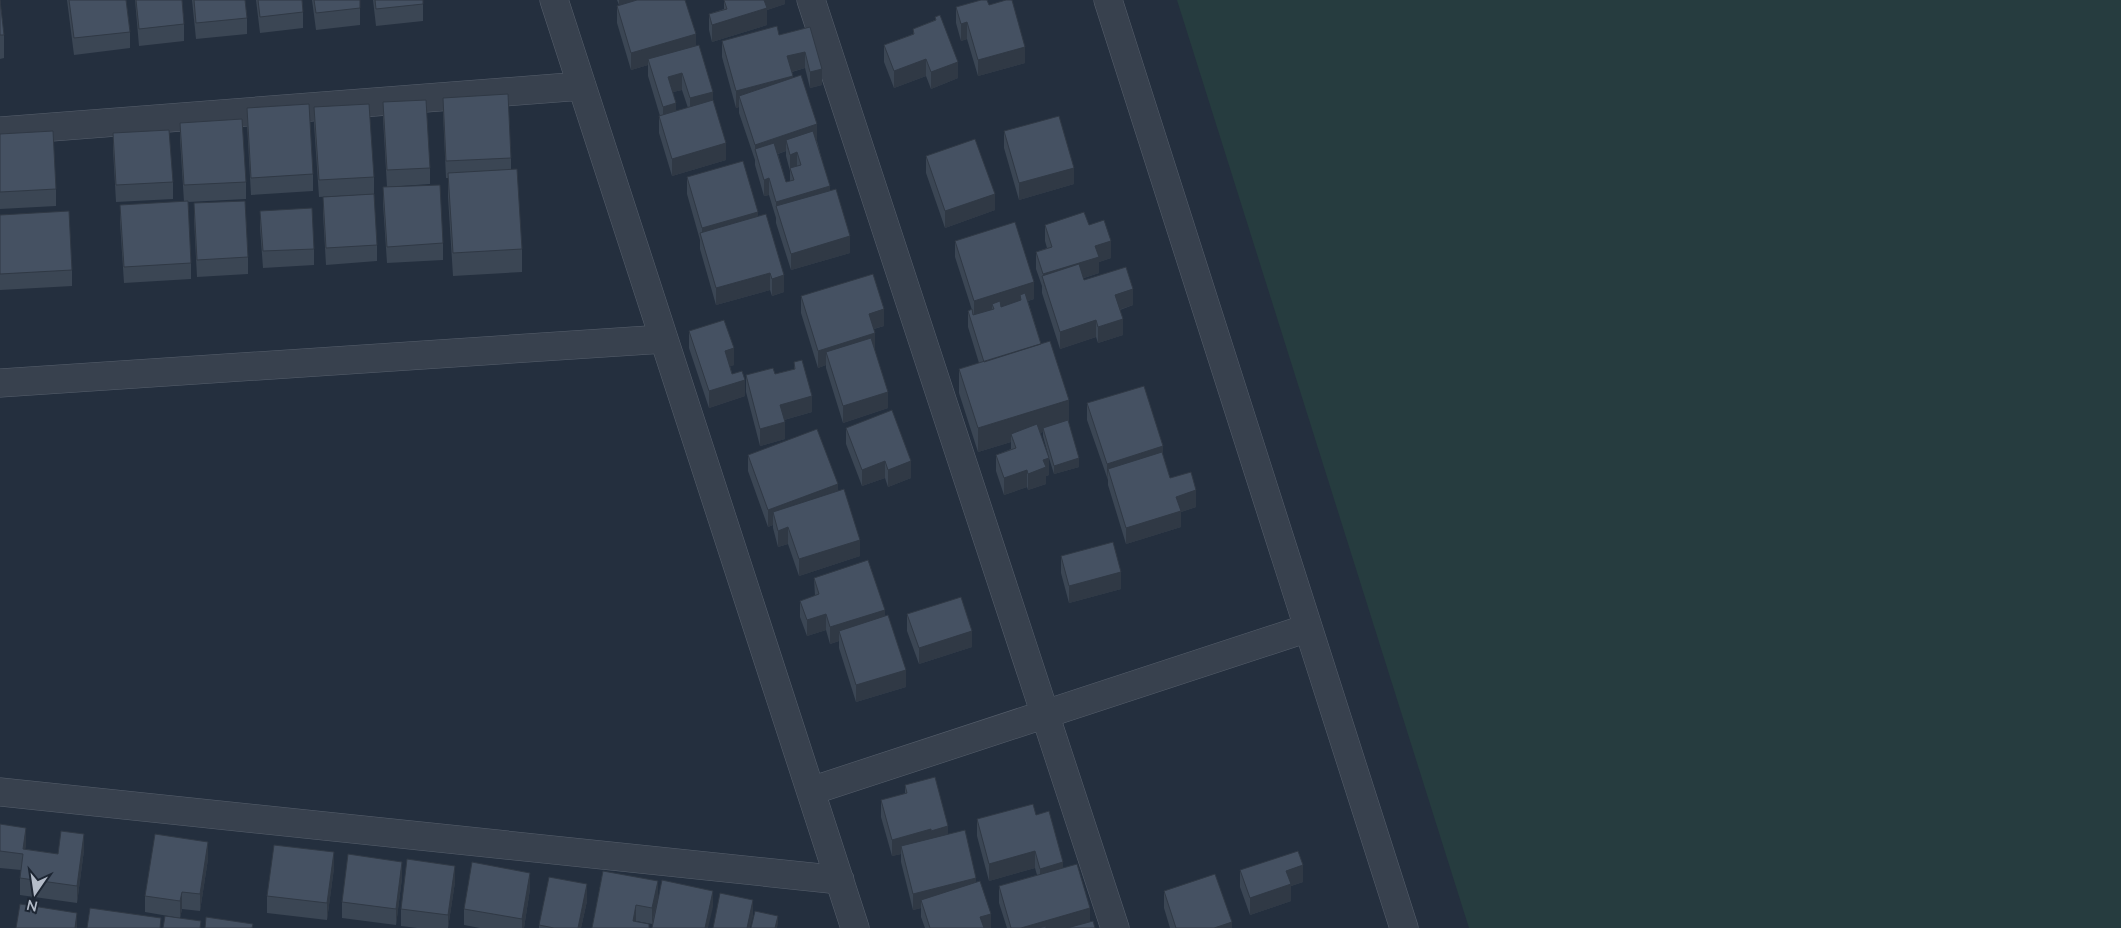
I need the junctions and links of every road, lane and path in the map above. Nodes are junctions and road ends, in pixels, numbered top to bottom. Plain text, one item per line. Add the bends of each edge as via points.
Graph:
1 (554, 0) edge
2 (811, 0) edge
3 (1108, 0) edge
4 (582, 86) junction
5 (0, 131) edge
6 (664, 338) junction
7 (0, 383) edge
8 (1308, 628) junction
9 (1045, 714) junction
10 (811, 791) junction
11 (0, 792) edge
12 (840, 880) junction
13 (855, 928) edge
14 (1115, 928) edge
15 (1404, 928) edge

1 - 4 street
2 - 9 street
3 - 8 street
4 - 5 street
4 - 6 street
6 - 7 street
6 - 10 street
8 - 9 street
8 - 15 street
9 - 10 street
9 - 14 street
10 - 12 street
11 - 12 street
12 - 13 street

